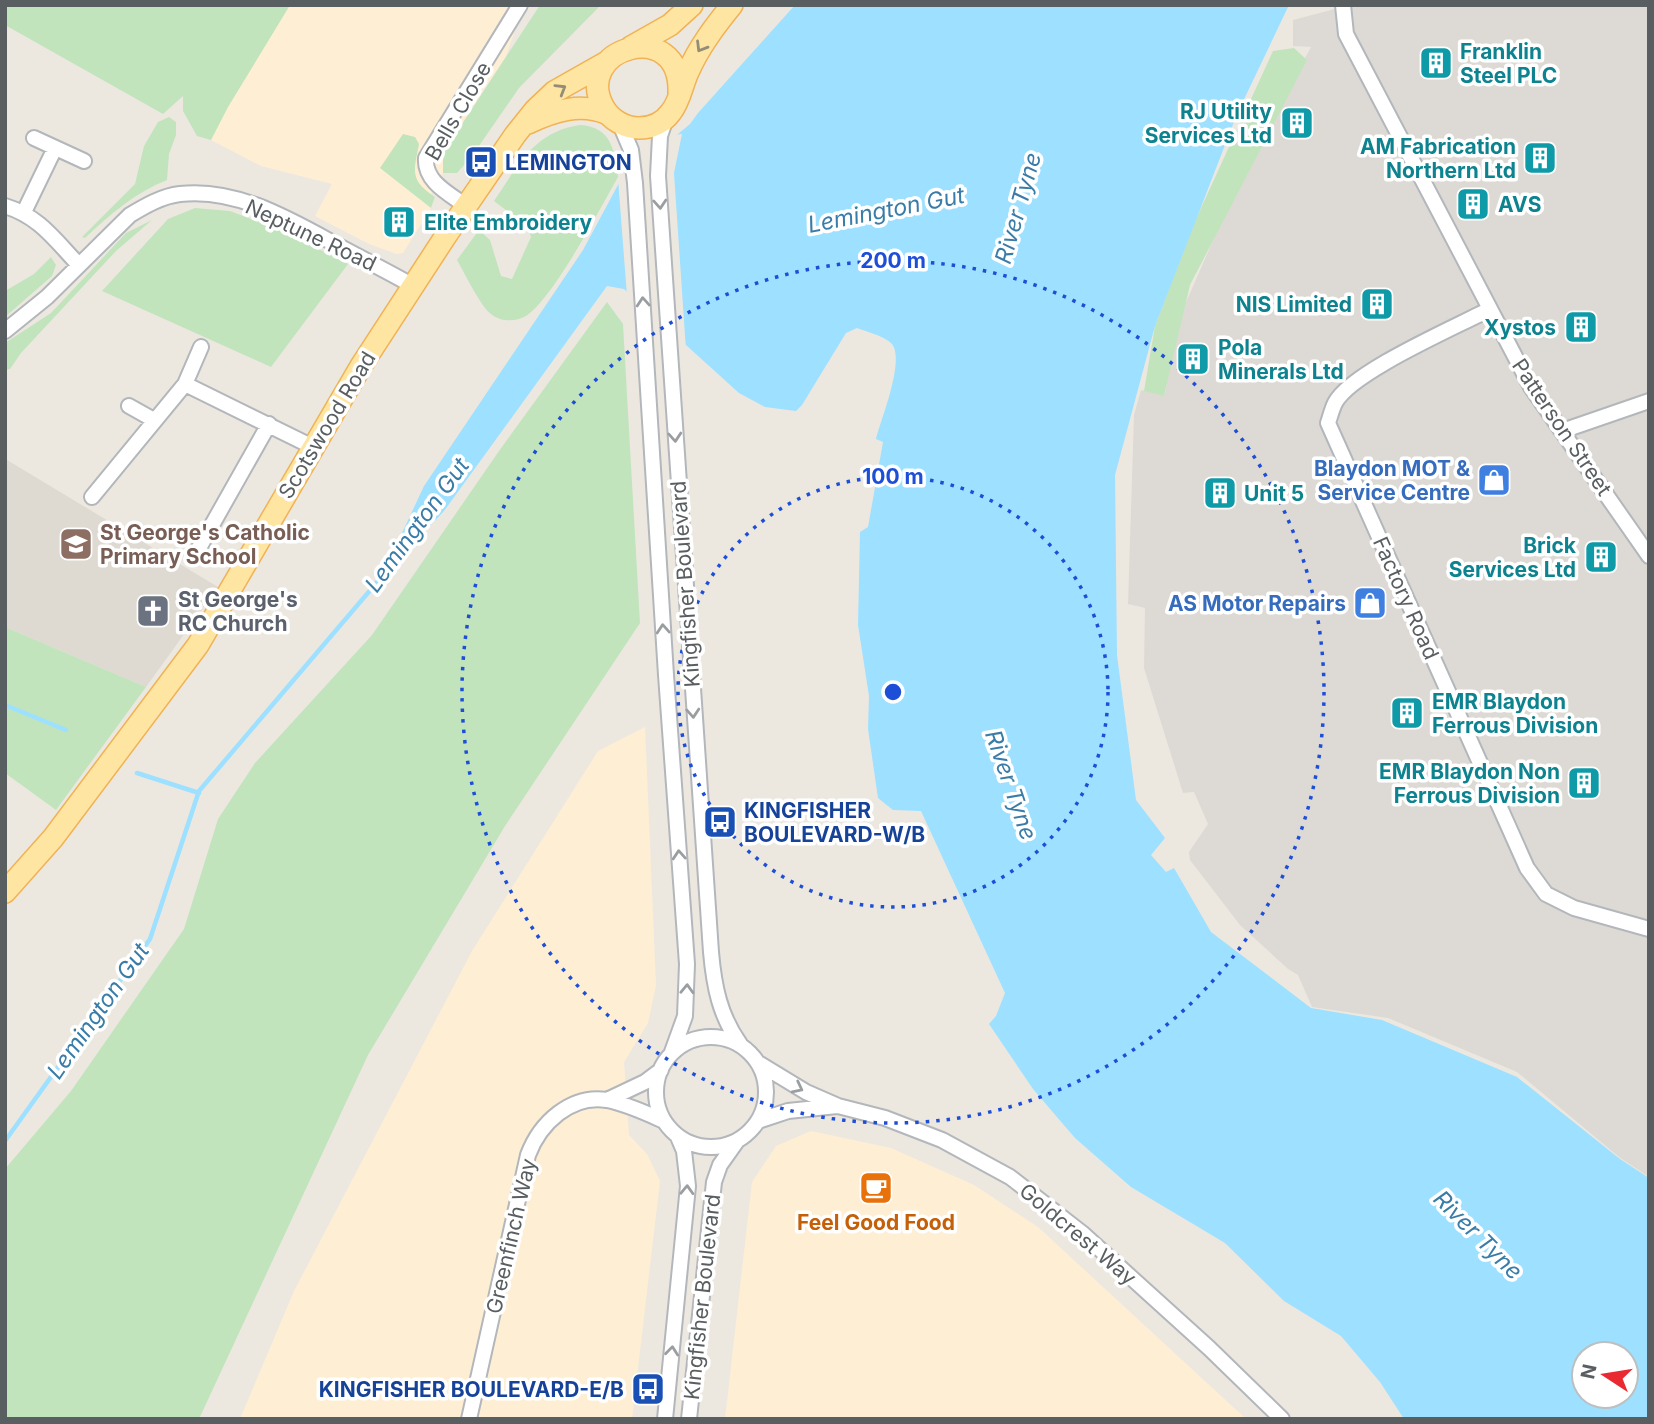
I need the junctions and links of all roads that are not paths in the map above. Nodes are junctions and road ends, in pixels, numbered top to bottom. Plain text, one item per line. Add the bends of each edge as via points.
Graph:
1 (520, 5) edge
2 (692, 5) edge
3 (732, 5) edge
4 (1343, 5) edge
5 (631, 47) junction
6 (607, 62) junction
7 (679, 93) junction
8 (523, 125) junction
9 (619, 125) junction
10 (663, 127) junction
11 (34, 138) dead end
12 (54, 148) junction
13 (84, 162) dead end
14 (5, 206) edge
15 (466, 206) junction
16 (24, 212) junction
17 (78, 264) junction
18 (413, 286) junction
19 (1490, 309) junction
20 (5, 331) edge
21 (201, 347) dead end
22 (185, 384) junction
23 (1649, 401) edge
24 (129, 406) dead end
25 (154, 420) junction
26 (269, 424) junction
27 (1562, 431) junction
28 (313, 447) junction
29 (92, 497) dead end
30 (199, 548) dead end
31 (1649, 556) edge
32 (5, 892) edge
33 (1649, 929) edge
34 (740, 1044) junction
35 (672, 1052) junction
36 (760, 1064) junction
37 (661, 1070) junction
38 (607, 1100) junction
39 (838, 1106) junction
40 (664, 1121) junction
41 (758, 1121) junction
42 (678, 1137) junction
43 (737, 1141) junction
44 (469, 1419) edge
45 (665, 1419) edge
46 (689, 1419) edge
47 (1282, 1419) edge

1 - 15 street, Bells Close via 426,159 433,181
2 - 5 main road via 670,25
3 -> 7 main road via 704,42
4 - 19 street, Patterson Street via 1346,34
5 - 6 main road
5 - 7 main road via 648,47 670,60 678,75
8 -> 6 main road, Scotswood Road via 554,92
6 - 9 main road via 598,84 600,100
7 - 10 main road
8 - 9 main road via 580,107 598,110
8 - 15 main road, Scotswood Road
9 - 10 main road
35 -> 9 street, Kingfisher Boulevard via 685,1016 688,973 635,183
10 -> 34 street, Kingfisher Boulevard via 658,176 713,972 720,1009
11 - 12 street
12 - 13 street
12 - 16 street
14 - 16 street
15 - 18 main road, Scotswood Road
16 - 17 street
17 - 18 street, Neptune Road via 145,206 176,194 210,193 306,227
17 - 20 street, Neptune Road
18 - 28 main road, Scotswood Road
19 - 27 street, Patterson Street via 1531,387
19 - 33 street, Factory Road via 1352,383 1335,402 1328,423 1527,868 1546,894 1574,908
21 - 22 street
22 - 25 street
22 - 26 street
23 - 27 street
24 - 25 street
25 - 29 street
26 - 28 street
26 - 30 street
27 - 31 street, Patterson Street
28 - 32 main road, Scotswood Road via 177,676 53,838
34 - 35 street via 699,1038
34 - 36 street
35 - 37 street
36 -> 39 street
36 - 41 street via 765,1100
37 - 38 street, Greenfinch Way
37 - 40 street via 656,1090
38 - 40 street, Greenfinch Way
38 - 44 street, Greenfinch Way via 569,1106 544,1126 533,1142
39 - 41 street via 788,1111
39 - 47 street, Goldcrest Way via 942,1140 1010,1177 1082,1233
40 - 42 street
41 - 43 street
42 - 43 street via 709,1147
45 -> 42 street, Kingfisher Boulevard via 687,1197 686,1164
43 - 46 street, Kingfisher Boulevard via 714,1182

